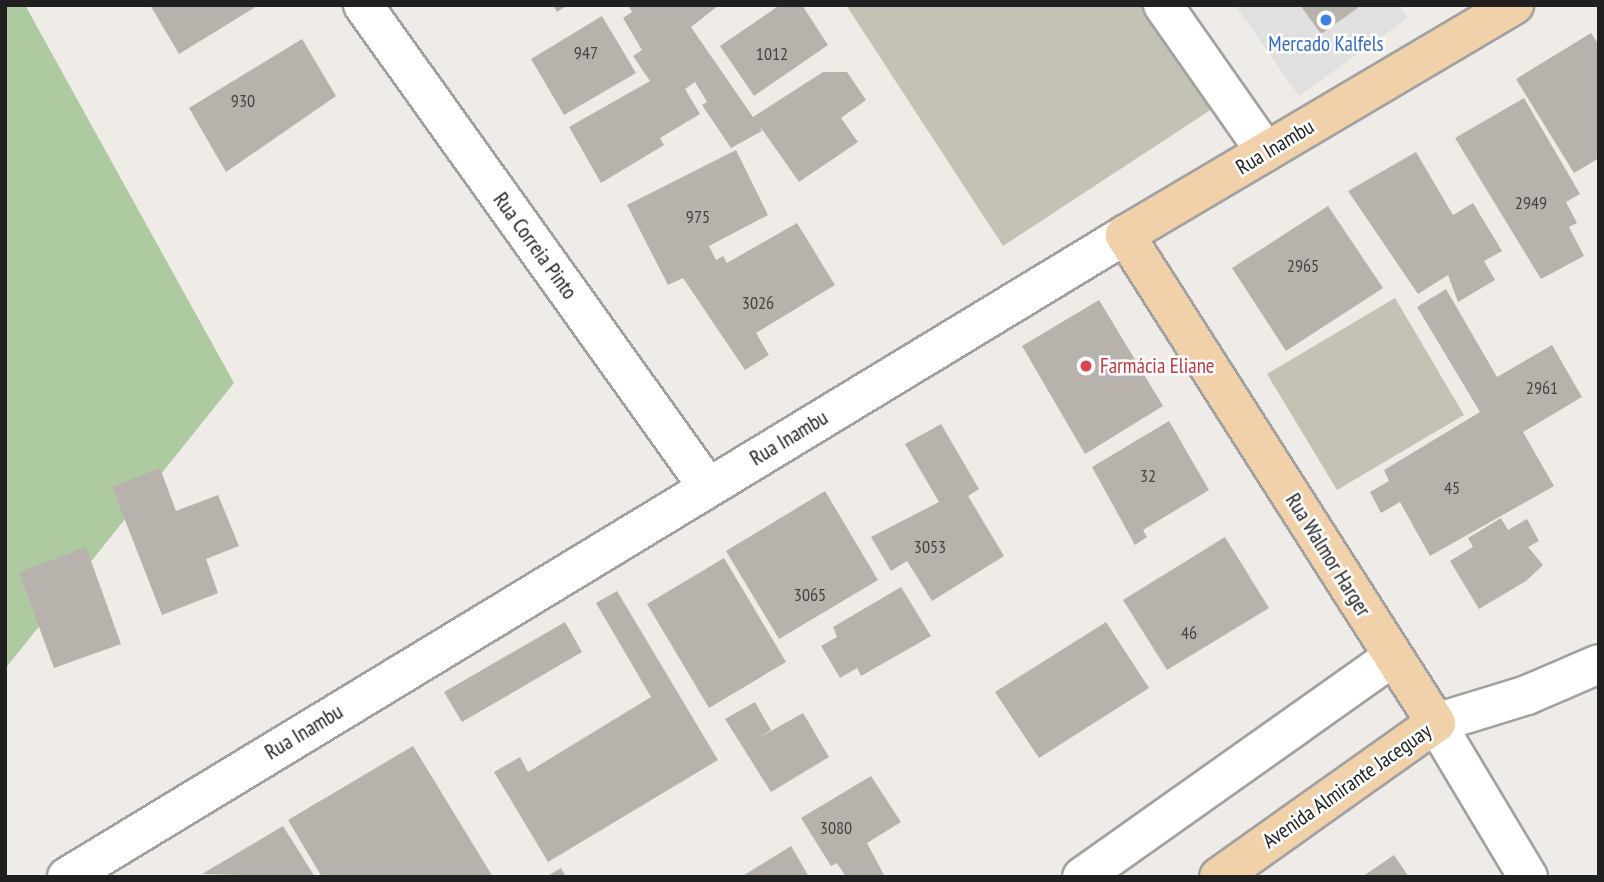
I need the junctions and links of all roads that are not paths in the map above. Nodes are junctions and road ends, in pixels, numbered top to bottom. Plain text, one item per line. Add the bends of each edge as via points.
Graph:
1 (363, 5) edge
2 (1163, 5) edge
3 (1514, 5) edge
4 (1266, 152) junction
5 (1125, 235) junction
6 (708, 487) junction
7 (1394, 657) junction
8 (1599, 664) edge
9 (1436, 723) junction
10 (67, 877) edge
11 (1082, 877) edge
12 (1219, 877) edge
13 (1528, 877) edge

1 - 6 street, Rua Correia Pinto
2 - 4 street
3 - 4 main road, Rua Inambu
4 - 5 main road, Rua Inambu
5 - 6 street, Rua Inambu
5 - 7 main road, Rua Walmor Harger
6 - 10 street, Rua Inambu
7 - 9 main road, Rua Walmor Harger
7 - 11 street
8 - 9 street, Avenida Almirante Jaceguay via 1527,695
9 - 12 main road, Avenida Almirante Jaceguay
9 - 13 street, Rua Walmor Harger

